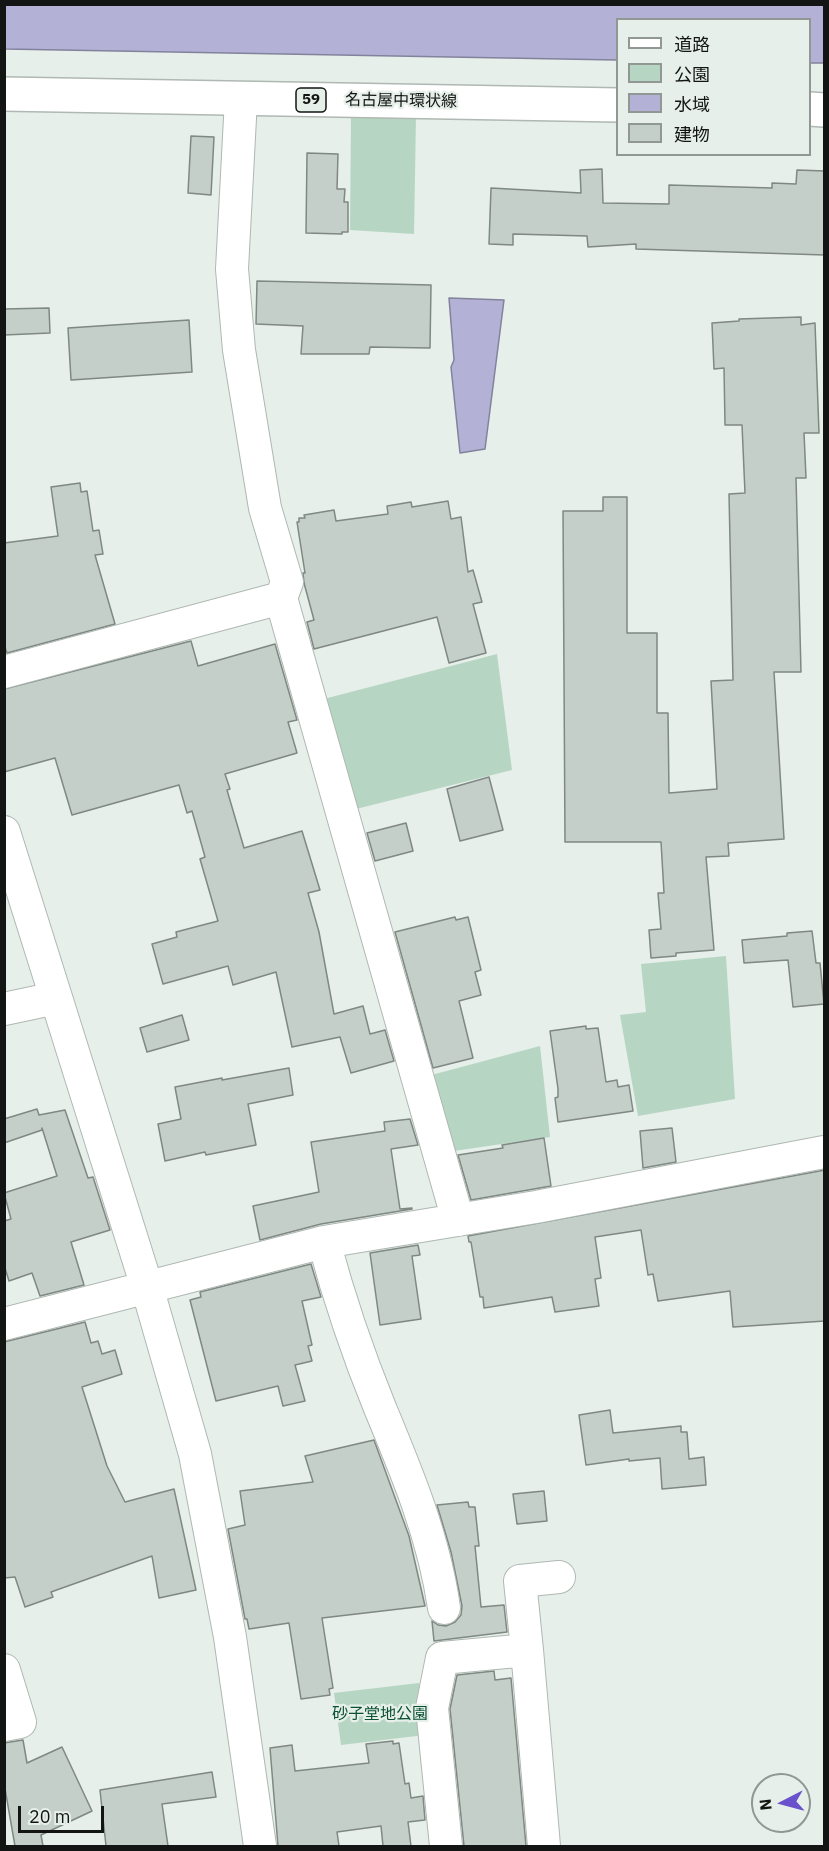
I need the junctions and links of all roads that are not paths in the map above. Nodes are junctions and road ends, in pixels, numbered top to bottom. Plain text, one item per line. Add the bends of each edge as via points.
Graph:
1 (4, 94) edge
2 (241, 99) junction
3 (616, 105) edge
4 (281, 598) junction
5 (4, 672) edge
6 (4, 832) edge
7 (56, 998) junction
8 (4, 1009) edge
9 (825, 1152) edge
10 (458, 1220) junction
11 (324, 1242) junction
12 (147, 1287) junction
13 (4, 1324) edge
14 (559, 1577) dead end
15 (444, 1608) dead end
16 (527, 1650) junction
17 (4, 1670) edge
18 (4, 1725) edge
19 (260, 1846) edge
20 (446, 1846) edge
21 (544, 1846) edge

1 - 2 main road, 名古屋中環状線 / 59
2 - 3 main road, 名古屋中環状線 / 59
2 - 4 street via 233,281 239,350 265,508 287,582
4 - 5 street
4 - 10 street
6 - 7 street
7 - 8 street
7 - 12 street
9 - 10 street
10 - 11 street
11 - 12 street
11 - 15 street via 337,1292 414,1491 439,1572
12 - 13 street
12 - 19 street via 195,1454 230,1637
14 - 16 street via 520,1581
16 - 20 street via 442,1658 432,1708
16 - 21 street
17 - 18 street via 20,1722

